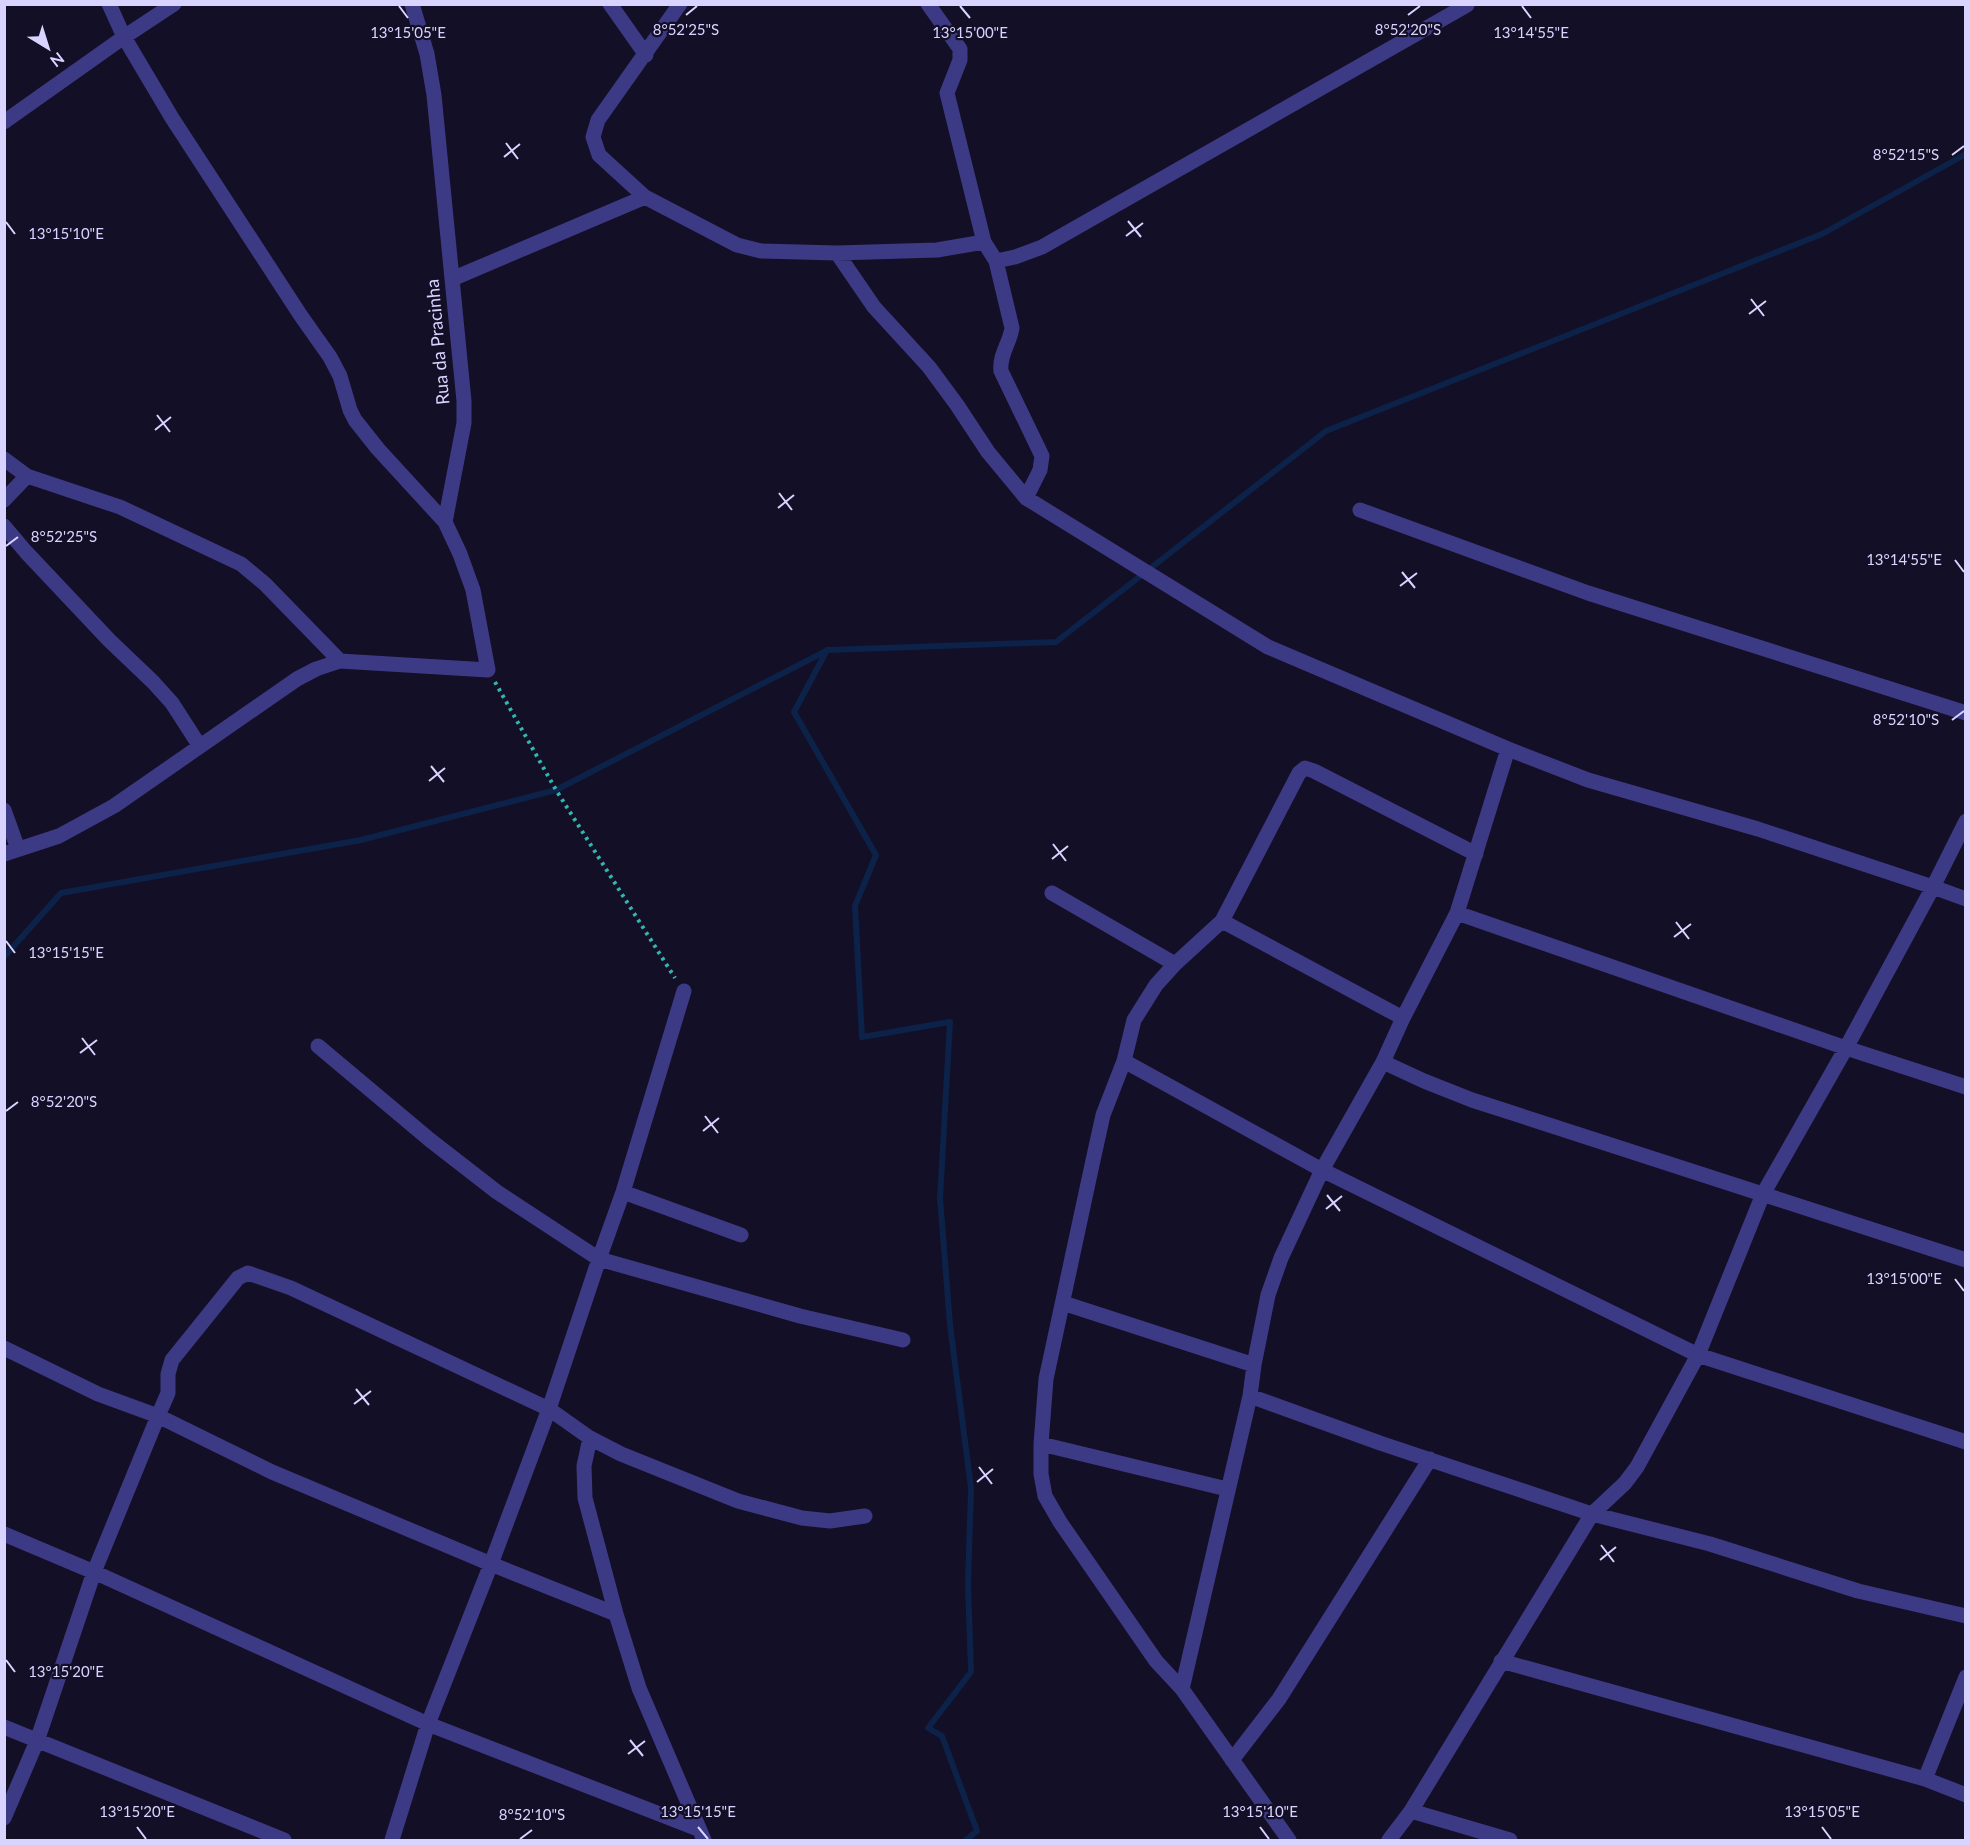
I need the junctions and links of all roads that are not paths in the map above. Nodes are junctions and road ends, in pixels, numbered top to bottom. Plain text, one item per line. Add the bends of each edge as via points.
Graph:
1 (109, 4) edge
2 (174, 4) edge
3 (412, 4) edge
4 (610, 4) edge
5 (680, 4) edge
6 (928, 4) edge
7 (1467, 5) edge
8 (124, 37) junction
9 (646, 55) junction
10 (4, 122) edge
11 (645, 197) junction
12 (984, 242) junction
13 (837, 253) junction
14 (996, 261) junction
15 (452, 279) junction
16 (4, 459) edge
17 (27, 476) junction
18 (1026, 498) junction
19 (4, 500) edge
20 (1360, 510) dead end
21 (445, 522) junction
22 (4, 526) edge
23 (340, 661) junction
24 (1965, 714) edge
25 (200, 745) junction
26 (1508, 749) junction
27 (4, 810) edge
28 (1965, 821) edge
29 (11, 852) edge
30 (1476, 854) junction
31 (1933, 886) junction
32 (1052, 894) dead end
33 (1965, 899) edge
34 (1457, 913) junction
35 (1222, 921) junction
36 (1175, 964) junction
37 (684, 991) road end
38 (1403, 1018) junction
39 (318, 1046) dead end
40 (1846, 1048) junction
41 (1124, 1061) junction
42 (1383, 1062) junction
43 (1965, 1087) edge
44 (1322, 1170) junction
45 (623, 1192) junction
46 (1763, 1194) junction
47 (741, 1235) dead end
48 (599, 1258) junction
49 (1965, 1260) edge
50 (1064, 1303) junction
51 (903, 1340) dead end
52 (4, 1348) edge
53 (1698, 1355) junction
54 (1254, 1365) junction
55 (1250, 1396) junction
56 (549, 1409) junction
57 (158, 1416) junction
58 (590, 1438) junction
59 (1965, 1442) edge
60 (1041, 1444) junction
61 (1430, 1459) junction
62 (1227, 1489) junction
63 (1592, 1514) junction
64 (865, 1516) dead end
65 (4, 1534) edge
66 (491, 1564) junction
67 (94, 1572) junction
68 (616, 1614) junction
69 (1965, 1616) edge
70 (1501, 1661) junction
71 (1965, 1677) edge
72 (1182, 1689) junction
73 (428, 1724) junction
74 (4, 1727) edge
75 (37, 1741) junction
76 (1232, 1760) junction
77 (1925, 1779) junction
78 (1965, 1795) edge
79 (1411, 1811) junction
80 (4, 1818) edge
81 (701, 1835) edge
82 (284, 1840) edge
83 (392, 1840) edge
84 (1289, 1840) edge
85 (1389, 1840) edge
86 (1510, 1840) edge

1 - 8 street
2 - 8 street
3 - 15 street, Rua da Pracinha via 434,95
4 - 9 street
5 - 9 street
6 - 12 street via 960,49 960,60 947,93
7 - 14 street via 1042,247
8 - 10 street
8 - 21 street via 172,118 330,357 355,420
9 - 11 street via 598,120 593,137 599,155
11 - 13 street via 737,245 761,252
11 - 15 street
12 - 13 street via 937,250
12 - 14 street
13 - 18 street via 874,307 929,367 988,452
14 - 18 street via 1012,328 1000,362 1001,371 1042,456 1040,470
15 - 21 street, Rua da Pracinha via 464,423
16 - 17 street
17 - 19 street
17 - 23 street via 120,507 241,564
18 - 26 street via 1269,647
20 - 24 street via 1588,593
21 - 23 street via 473,590 488,670
22 - 25 street via 172,703
23 - 25 street via 297,679
25 - 29 street via 114,806 59,836
26 - 30 street
26 - 31 street via 1588,780 1758,829
27 - 29 street
28 - 31 street
30 - 34 street
30 - 35 street via 1305,768
31 - 33 street
31 - 40 street
32 - 36 street
34 - 38 street
34 - 40 street
35 - 36 street
35 - 38 street
36 - 41 street via 1134,1020
37 - 45 street
38 - 42 street
39 - 48 street via 497,1192
40 - 43 street
40 - 46 street
41 - 44 street
41 - 50 street via 1103,1115
42 - 44 street
42 - 46 street via 1472,1100
44 - 53 street
44 - 54 street via 1268,1295
45 - 47 street
45 - 48 street
46 - 49 street
46 - 53 street
48 - 51 street via 800,1316
48 - 56 street
50 - 54 street
50 - 60 street via 1046,1379
52 - 57 street via 98,1394
53 - 59 street
53 - 63 street via 1637,1467
54 - 55 street
55 - 61 street
55 - 62 street
56 - 57 street via 291,1288 248,1273 238,1278 172,1360 166,1401
56 - 58 street
56 - 66 street
57 - 66 street via 272,1472
57 - 67 street
58 - 64 street via 738,1501 802,1518 830,1521
58 - 68 street via 584,1466 585,1498
60 - 62 street
60 - 72 street via 1045,1496 1156,1661
61 - 63 street
61 - 76 street via 1279,1699
62 - 72 street
63 - 69 street via 1710,1544 1858,1591
63 - 70 street
65 - 67 street
66 - 68 street
66 - 73 street
67 - 73 street
67 - 75 street
68 - 81 street via 639,1688
70 - 77 street
70 - 79 street
71 - 77 street
72 - 76 street
73 - 81 street
73 - 83 street
74 - 75 street
75 - 80 street
75 - 82 street
76 - 84 street
77 - 78 street
79 - 85 street
79 - 86 street

